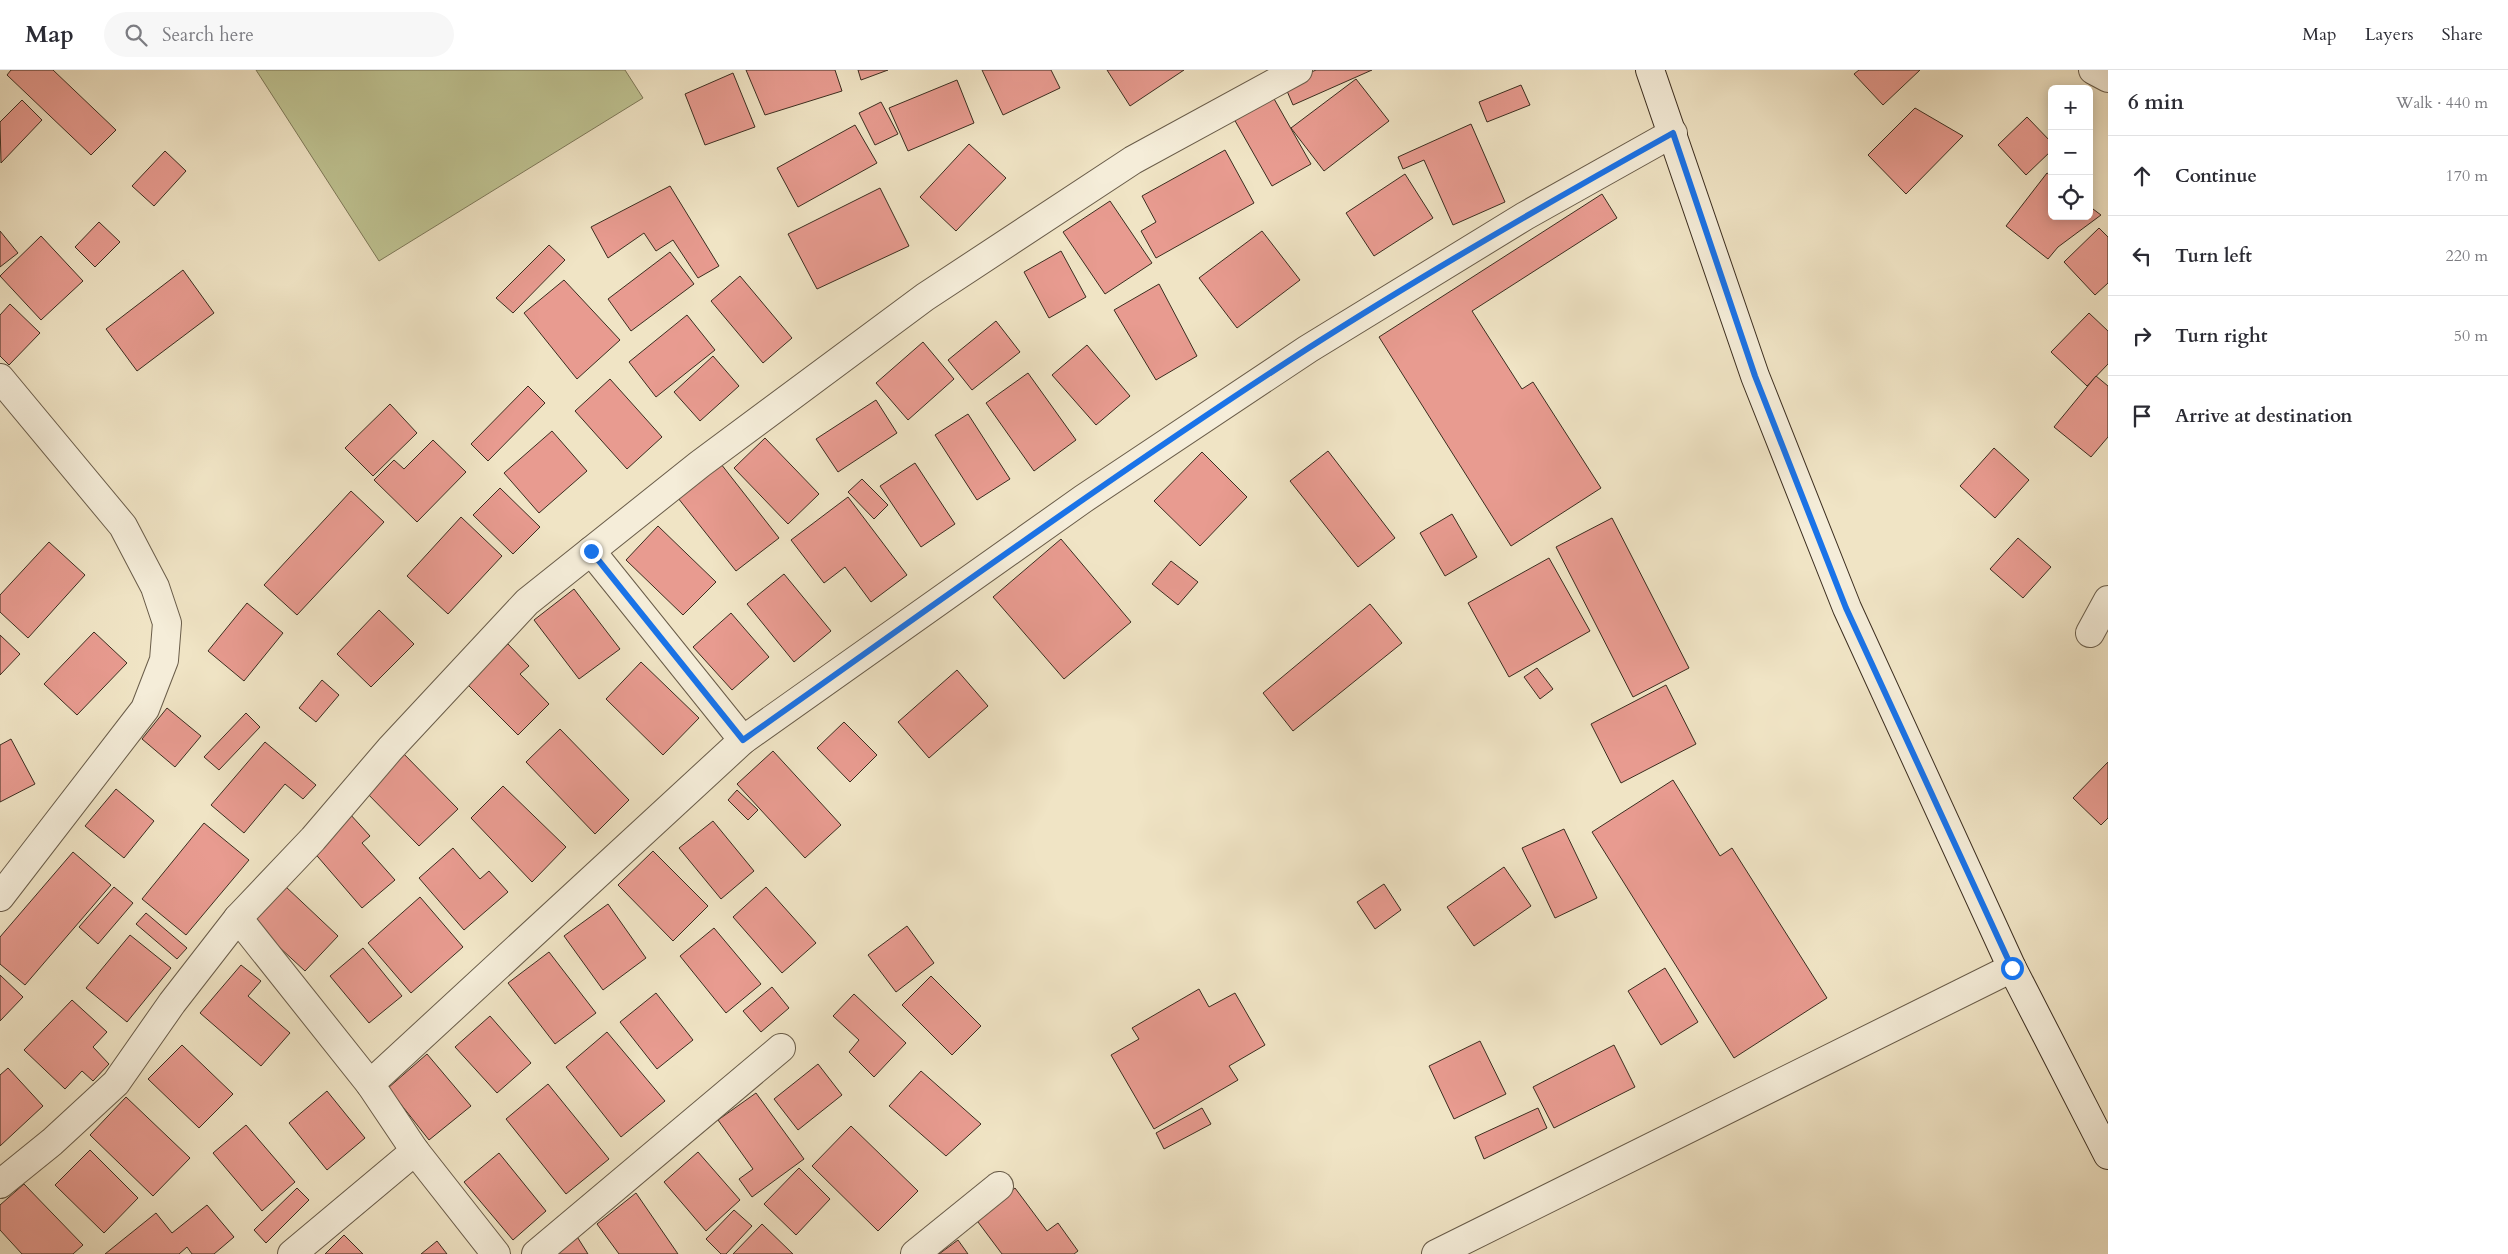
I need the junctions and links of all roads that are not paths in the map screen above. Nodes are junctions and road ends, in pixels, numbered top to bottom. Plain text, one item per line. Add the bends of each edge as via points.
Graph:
1 (1298, 70) edge
2 (1650, 70) edge
3 (2092, 70) edge
4 (2108, 78) edge
5 (1673, 133) junction
6 (0, 378) edge
7 (591, 551) junction
8 (2108, 600) edge
9 (2090, 633) dead end
10 (743, 740) junction
11 (0, 896) edge
12 (238, 918) junction
13 (2012, 968) junction
14 (781, 1048) dead end
15 (370, 1084) junction
16 (415, 1151) junction
17 (2108, 1155) edge
18 (0, 1184) edge
19 (999, 1186) dead end
20 (292, 1254) edge
21 (496, 1254) edge
22 (536, 1254) edge
23 (915, 1254) edge
24 (1436, 1254) edge

1 - 7 street via 1133,160 925,297
2 - 5 street
3 - 4 street
5 - 10 street via 1525,216 1308,349 1084,500
5 - 13 street via 1755,376 1846,608
6 - 11 street via 123,526 155,587 166,623 164,660 145,709
7 - 10 street
7 - 12 street via 527,602
8 - 9 street
10 - 15 street
12 - 15 street
12 - 18 street via 172,1003 116,1083
13 - 17 street
13 - 24 street
14 - 22 street
15 - 16 street
16 - 20 street
16 - 21 street
19 - 23 street

